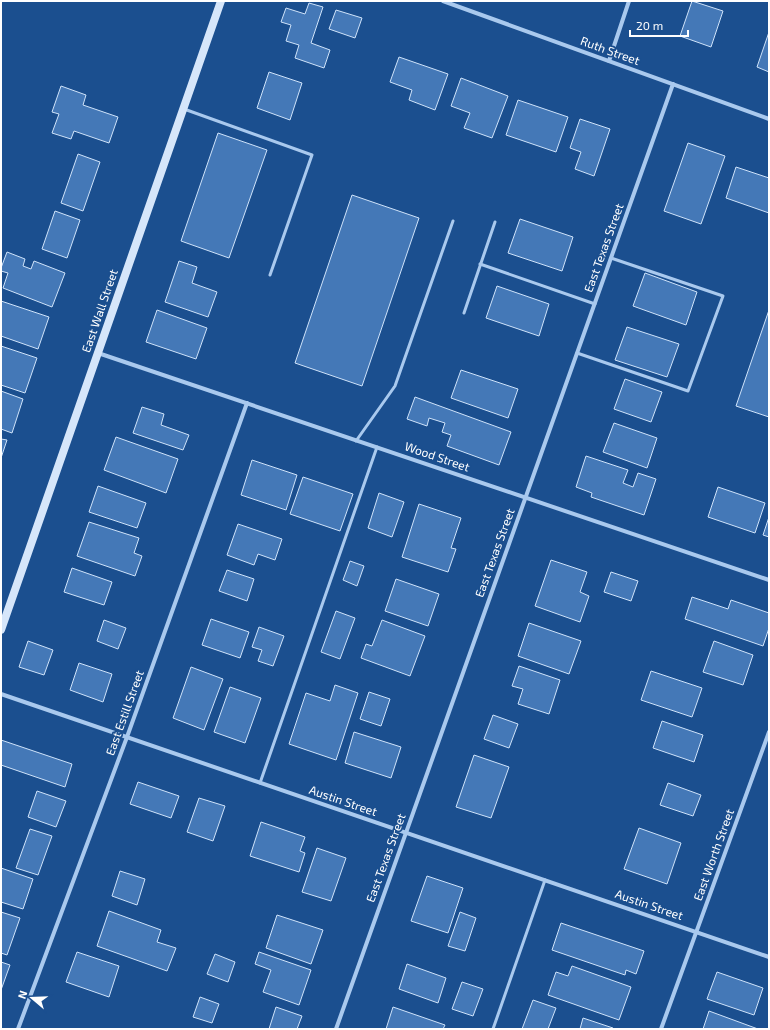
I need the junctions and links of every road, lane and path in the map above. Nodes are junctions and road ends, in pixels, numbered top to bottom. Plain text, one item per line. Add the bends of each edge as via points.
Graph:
1 (221, 1) edge
2 (443, 1) edge
3 (629, 1) edge
4 (609, 61) junction
5 (673, 84) junction
6 (184, 109) junction
7 (769, 119) edge
8 (453, 221) dead end
9 (495, 222) dead end
10 (612, 258) junction
11 (480, 264) junction
12 (270, 275) dead end
13 (595, 304) junction
14 (464, 313) dead end
15 (577, 353) junction
16 (98, 354) junction
17 (247, 404) junction
18 (356, 441) junction
19 (377, 447) junction
20 (526, 498) junction
21 (769, 580) edge
22 (1, 630) edge
23 (1, 694) edge
24 (769, 732) edge
25 (127, 737) junction
26 (260, 783) junction
27 (406, 833) junction
28 (546, 880) junction
29 (696, 932) junction
30 (769, 957) edge
31 (18, 1029) edge
32 (336, 1029) edge
33 (493, 1029) edge
34 (661, 1029) edge

1 - 6 street, East Wall Street
2 - 4 street, Ruth Street
3 - 4 street
4 - 5 street, Ruth Street
5 - 7 street, Ruth Street
5 - 10 street, East Texas Street
6 - 12 lane via 312,155
6 - 16 street, East Wall Street
8 - 18 lane via 395,386
9 - 11 lane
10 - 13 street, East Texas Street
10 - 15 lane via 723,296 688,391
11 - 13 lane
11 - 14 lane
13 - 15 street, East Texas Street
15 - 20 street, East Texas Street
16 - 17 street, Wood Street
16 - 22 street, East Wall Street
17 - 18 street, Wood Street
17 - 25 street, East Estill Street
18 - 19 street, Wood Street
19 - 20 street, Wood Street
19 - 26 lane
20 - 21 street, Wood Street
20 - 27 street, East Texas Street
23 - 25 street, Austin Street
24 - 29 street, East Worth Street
25 - 26 street, Austin Street
25 - 31 street, East Estill Street
26 - 27 street, Austin Street
27 - 28 street, Austin Street
27 - 32 street, East Texas Street
28 - 29 street, Austin Street
28 - 33 lane
29 - 30 street, Austin Street
29 - 34 street, East Worth Street

